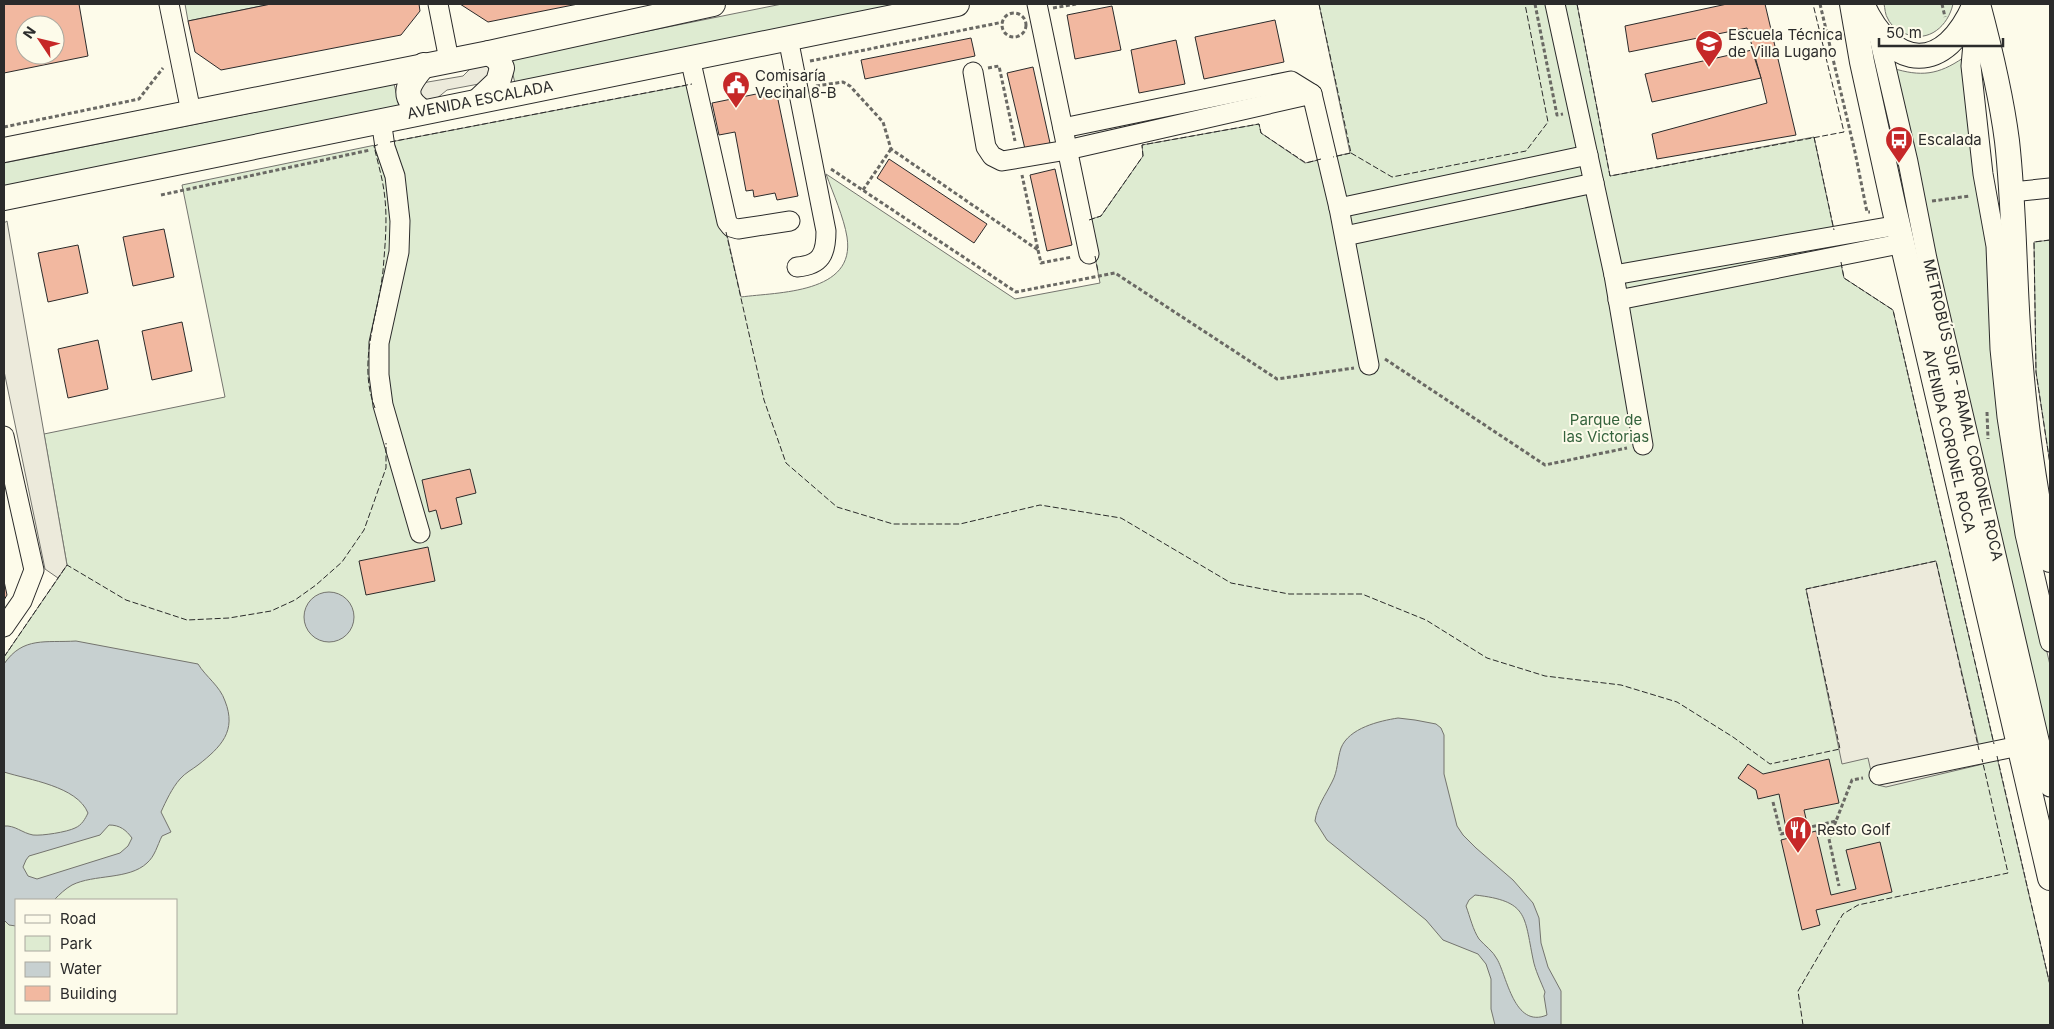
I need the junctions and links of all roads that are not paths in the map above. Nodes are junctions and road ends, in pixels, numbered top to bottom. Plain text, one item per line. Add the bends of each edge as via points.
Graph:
1 (169, 4) edge
2 (438, 4) edge
3 (957, 4) edge
4 (1037, 4) edge
5 (1555, 4) edge
6 (1852, 4) edge
7 (1862, 4) edge
8 (1976, 4) edge
9 (705, 5) edge
10 (1878, 33) junction
11 (788, 38) junction
12 (489, 53) junction
13 (690, 58) junction
14 (449, 60) junction
15 (424, 65) junction
16 (972, 72) road end
17 (1312, 94) junction
18 (479, 100) junction
19 (191, 112) junction
20 (423, 112) junction
21 (381, 120) junction
22 (1063, 128) junction
23 (2007, 139) junction
24 (4, 150) edge
25 (1068, 150) junction
26 (1588, 155) junction
27 (1594, 183) junction
28 (2050, 188) edge
29 (2012, 192) junction
30 (4, 198) edge
31 (1340, 208) junction
32 (790, 221) dead end
33 (1902, 234) junction
34 (1346, 236) junction
35 (1996, 246) junction
36 (1089, 254) road end
37 (797, 267) dead end
38 (1614, 275) junction
39 (1618, 300) junction
40 (1369, 365) road end
41 (4, 436) edge
42 (1643, 445) road end
43 (420, 532) dead end
44 (2050, 560) edge
45 (4, 627) edge
46 (2050, 642) edge
47 (2019, 746) junction
48 (1879, 775) road end
49 (2050, 787) edge
50 (2050, 878) edge

1 - 19 street
2 - 14 street
3 - 11 main road, AVENIDA ESCALADA
4 - 22 street
5 - 26 street
6 - 33 main road, AVENIDA CORONEL ROCA via 1862,62
7 - 10 main road
8 - 10 main road via 1962,29 1939,52 1909,56
8 - 23 main road via 1994,62
8 - 35 street via 1971,66 1983,174
9 - 12 main road
10 - 49 street, METROBÚS SUR - RAMAL CORONEL ROCA
11 - 13 main road, AVENIDA ESCALADA
11 - 37 street via 802,62 826,231 826,247 818,260 811,266
12 - 14 main road
12 - 18 main road via 502,68 498,82
13 - 18 main road, AVENIDA ESCALADA
13 - 32 street via 727,222 738,229
14 - 15 main road
15 - 19 main road
15 - 20 main road via 408,89 412,103
16 - 25 street via 986,147 992,156 1002,161
17 - 22 street via 1291,81
17 - 25 street
17 - 31 street
18 - 20 main road, AVENIDA ESCALADA
19 - 24 main road
20 - 21 main road, AVENIDA ESCALADA
21 - 30 main road, AVENIDA ESCALADA
21 - 43 street via 385,147 395,176 400,236 398,259 378,343 380,375 383,405
22 - 25 street
23 - 29 main road
23 - 35 street
25 - 36 street
26 - 27 street
26 - 31 street
27 - 34 street
27 - 38 street
28 - 29 street
29 - 44 main road via 2024,401 2031,464
31 - 34 street
33 - 38 street
33 - 39 street
33 - 47 main road, AVENIDA CORONEL ROCA
34 - 40 street
35 - 46 street via 2000,349 2013,462 2025,534
38 - 39 street
39 - 42 street
41 - 45 street via 34,570 22,601
47 - 48 street
47 - 50 main road, AVENIDA CORONEL ROCA

